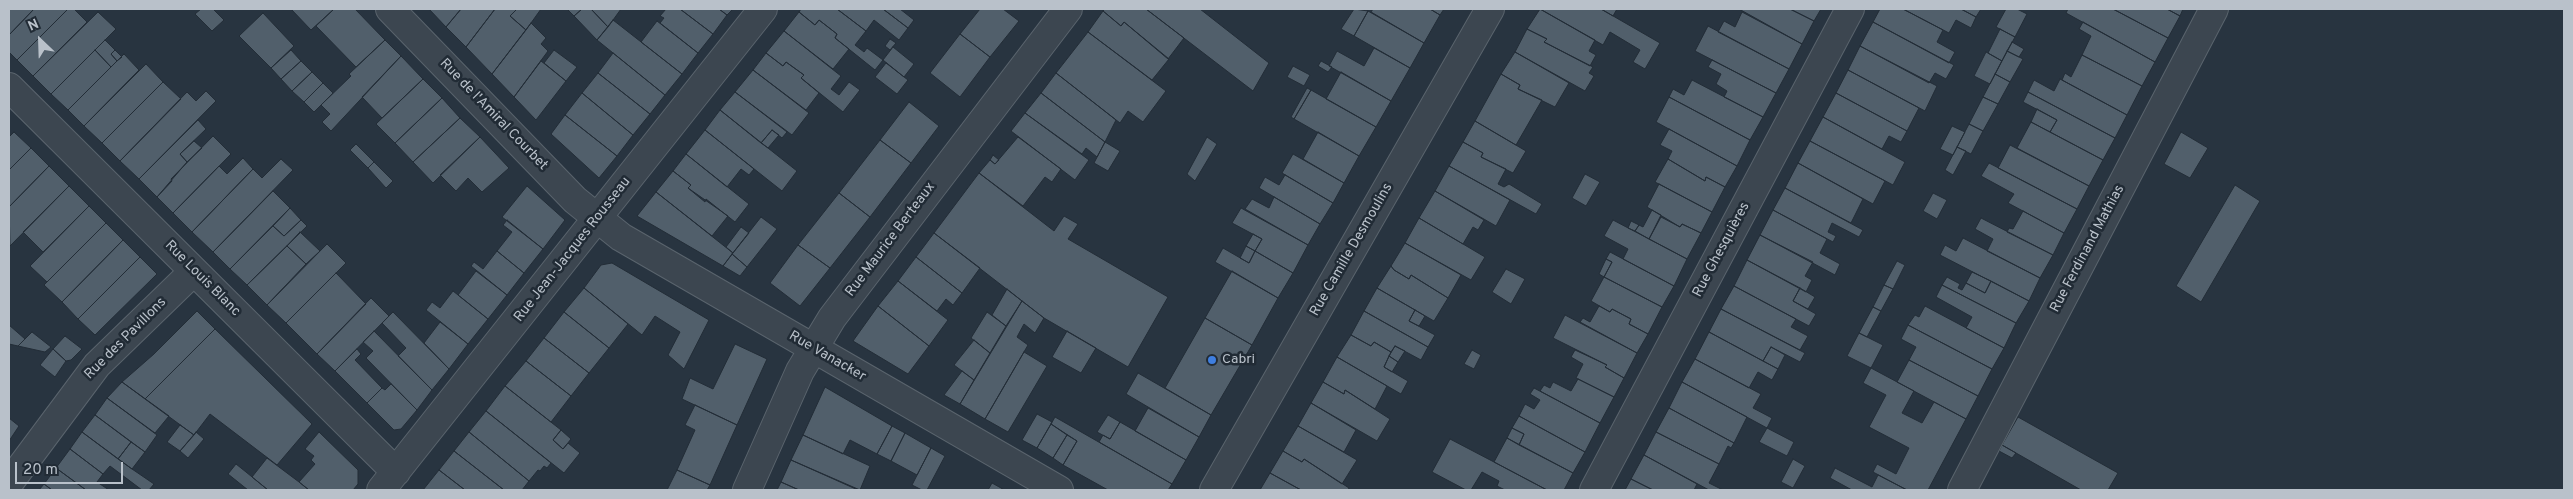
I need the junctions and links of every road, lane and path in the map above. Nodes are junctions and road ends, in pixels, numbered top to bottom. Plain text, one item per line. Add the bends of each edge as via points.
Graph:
1 (390, 9) edge
2 (763, 9) edge
3 (1068, 9) edge
4 (1490, 9) edge
5 (1850, 9) edge
6 (2214, 9) edge
7 (9, 87) edge
8 (597, 219) junction
9 (194, 271) junction
10 (812, 348) junction
11 (389, 481) edge
12 (9, 483) edge
13 (747, 490) edge
14 (1059, 490) edge
15 (1214, 490) edge
16 (1594, 490) edge
17 (1962, 490) edge

1 - 8 street, Rue de l'Amiral Courbet
2 - 8 street, Rue Jean-Jacques Rousseau
3 - 10 street, Rue Maurice Berteaux
4 - 15 street, Rue Camille Desmoulins
5 - 16 street, Rue Ghesquières
6 - 17 street, Rue Ferdinand Mathias
7 - 9 street, Rue Louis Blanc
8 - 10 street, Rue Vanacker via 621,237
8 - 11 street, Rue Jean-Jacques Rousseau
9 - 11 street, Rue Louis Blanc
9 - 12 street, Rue des Pavillons via 97,365
10 - 13 street, Rue Maurice Berteaux
10 - 14 street, Rue Vanacker

